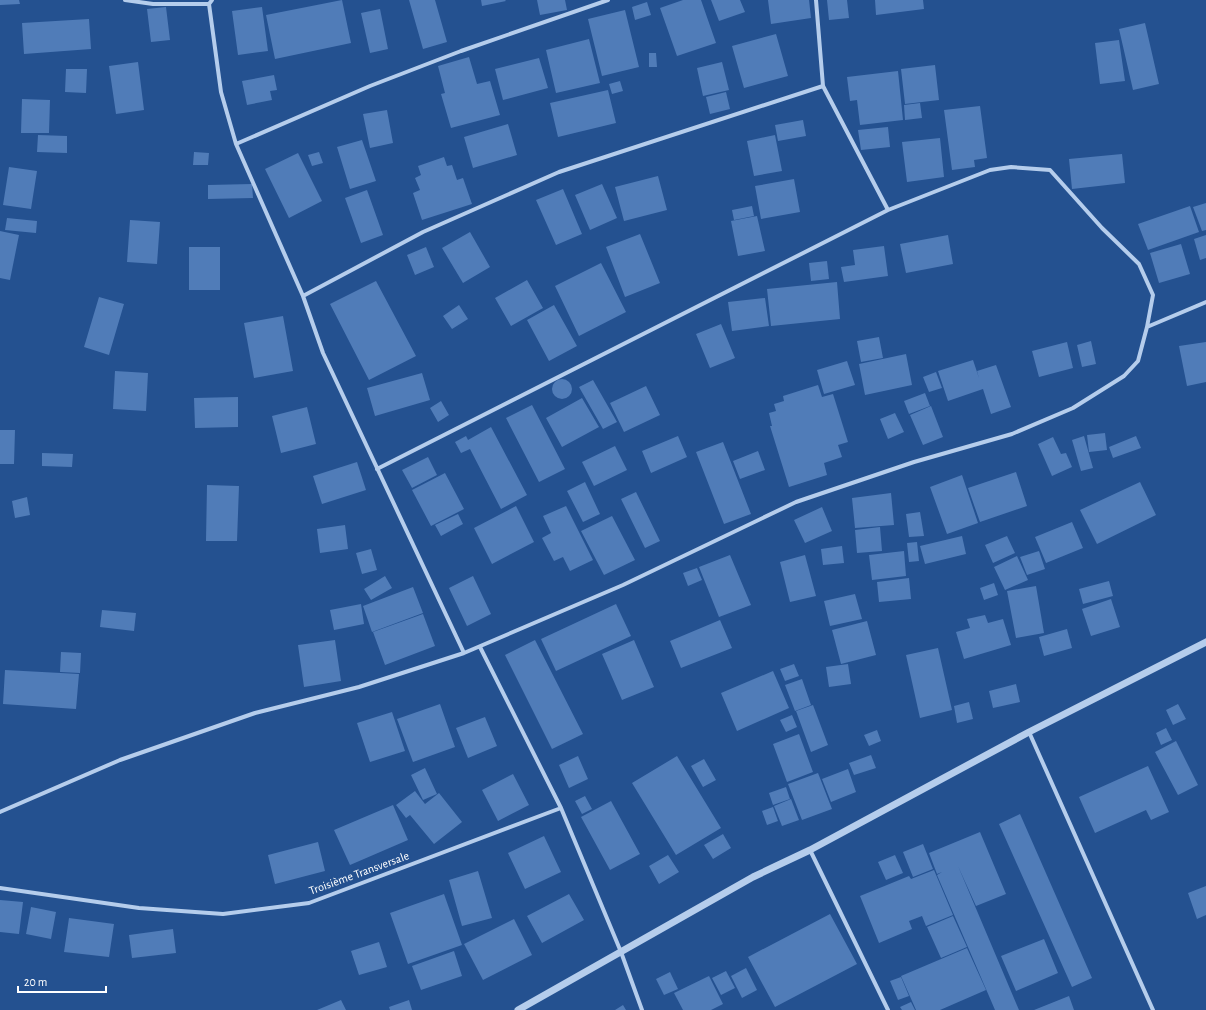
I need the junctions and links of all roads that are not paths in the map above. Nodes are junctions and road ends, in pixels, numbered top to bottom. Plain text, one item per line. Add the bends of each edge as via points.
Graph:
1 (125, 0) edge
2 (212, 0) edge
3 (608, 0) edge
4 (816, 0) edge
5 (209, 4) junction
6 (823, 86) junction
7 (236, 144) junction
8 (888, 210) junction
9 (303, 296) junction
10 (1206, 302) edge
11 (1147, 327) junction
12 (378, 469) junction
13 (1206, 642) edge
14 (480, 647) junction
15 (464, 653) junction
16 (1029, 732) junction
17 (561, 808) junction
18 (0, 812) edge
19 (810, 850) junction
20 (0, 888) edge
21 (621, 952) junction
22 (518, 1010) edge
23 (642, 1010) edge
24 (888, 1010) edge
25 (1153, 1010) edge

1 - 5 street via 153,4
2 - 5 street
3 - 7 street via 370,86
4 - 6 street
5 - 7 street via 222,92
6 - 8 street
6 - 9 street via 559,172 424,232
7 - 9 street
8 - 11 street via 990,170 1011,167 1050,170 1102,228 1140,264 1153,295
8 - 12 street
9 - 12 street via 323,353
10 - 11 street
11 - 14 street via 1138,361 1124,376 1074,408 1012,434 914,462 796,502 623,586
12 - 15 street
13 - 16 street
14 - 15 street
14 - 17 street
15 - 18 street via 359,687 254,713 120,760
16 - 19 street
16 - 25 street
17 - 20 street, Troisième Transversale via 309,903 223,914 139,908
17 - 21 street
19 - 21 street via 753,877
19 - 24 street
21 - 22 street
21 - 23 street

